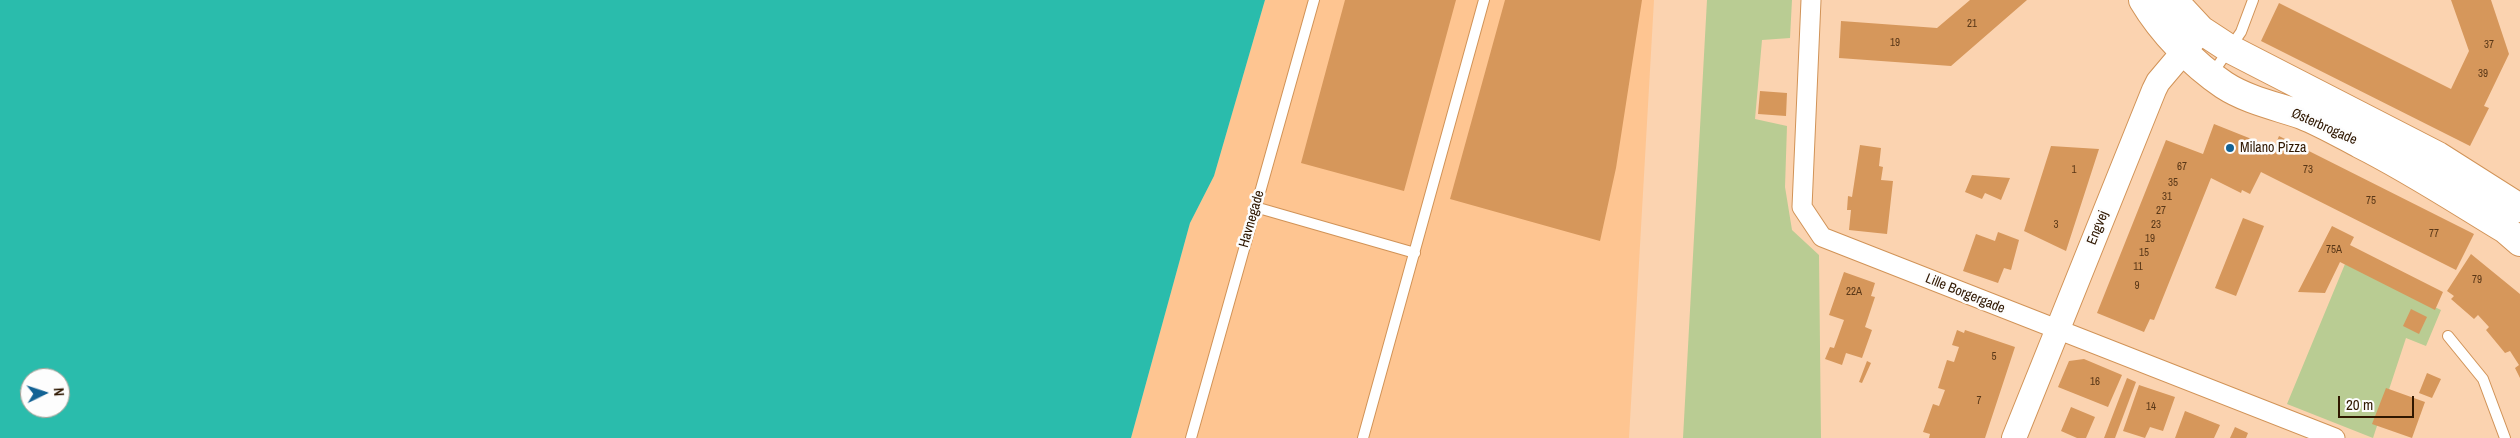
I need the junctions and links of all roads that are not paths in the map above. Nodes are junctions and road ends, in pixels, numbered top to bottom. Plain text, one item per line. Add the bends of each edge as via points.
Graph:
1 (1314, 0) edge
2 (1484, 0) edge
3 (1811, 0) edge
4 (2143, 0) edge
5 (2173, 0) edge
6 (2253, 0) edge
7 (2202, 30) junction
8 (2230, 49) junction
9 (2185, 51) junction
10 (2212, 75) junction
11 (1255, 207) junction
12 (2520, 208) edge
13 (2520, 242) edge
14 (1415, 253) junction
15 (2056, 330) junction
16 (2448, 336) dead end
17 (1191, 438) edge
18 (1363, 438) edge
19 (2014, 438) edge
20 (2334, 438) edge
21 (2505, 438) edge

1 - 11 lane, Havnegade
2 - 14 lane
3 - 15 street, Lille Borgergade via 1802,207 1822,237
4 - 9 main road, Østerbrogade
5 - 7 main road, Østerbrogade
6 - 8 lane via 2247,20
7 - 8 main road, Østerbrogade
7 - 9 street, Engvej
8 - 10 lane
8 - 12 main road, Østerbrogade via 2438,156
9 - 10 main road, Østerbrogade
9 - 15 street, Engvej via 2158,82
10 - 13 main road, Østerbrogade via 2238,92 2304,116 2399,164 2505,229
11 - 14 lane
11 - 17 lane, Havnegade
14 - 18 lane
15 - 19 street, Engvej
15 - 20 street, Lille Borgergade
16 - 21 lane via 2483,379

